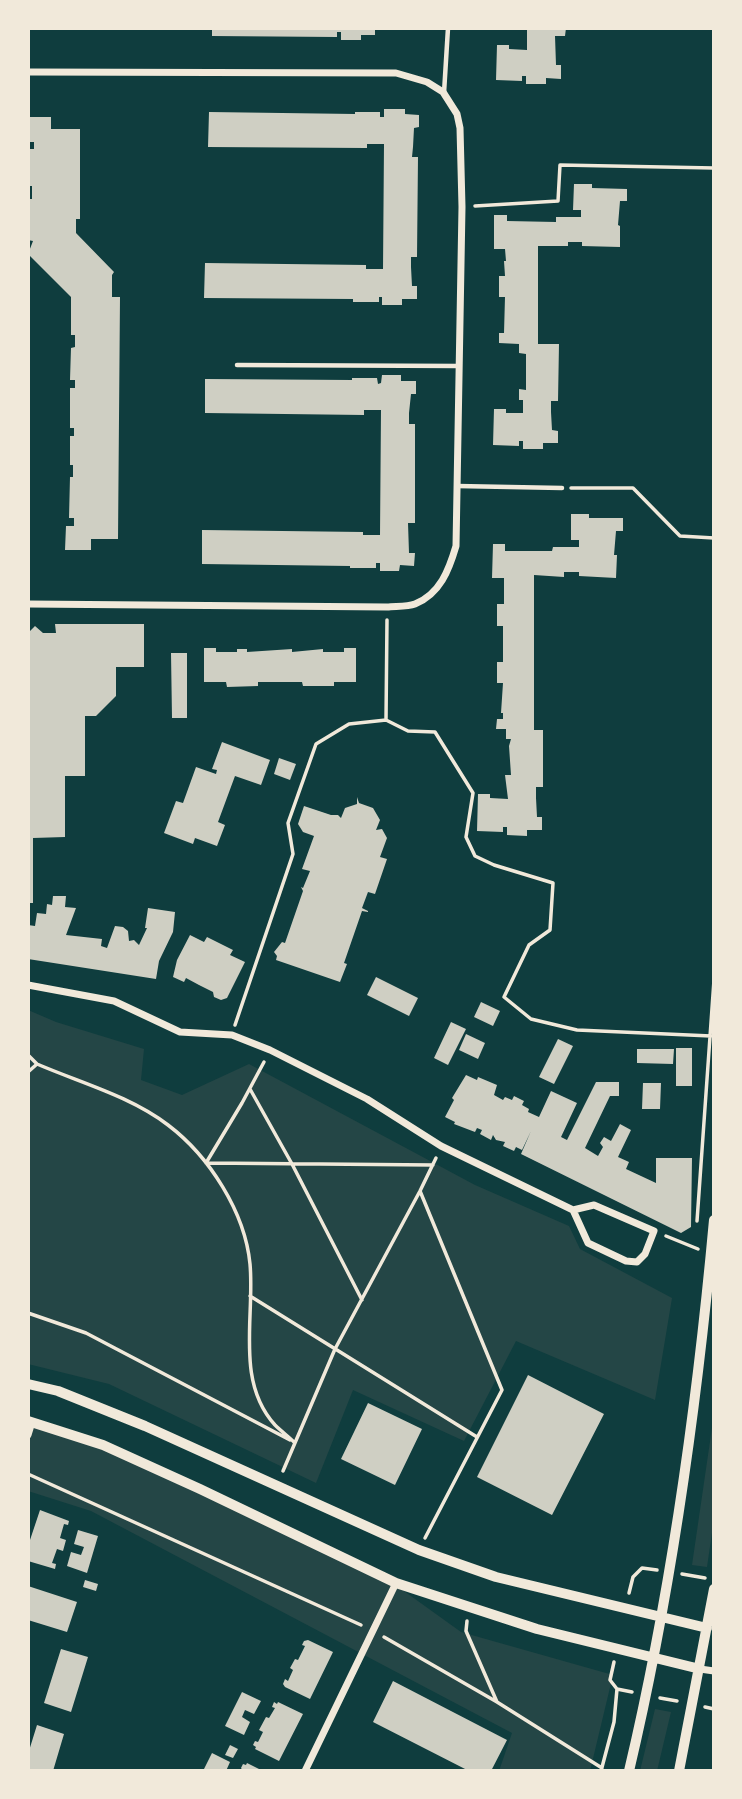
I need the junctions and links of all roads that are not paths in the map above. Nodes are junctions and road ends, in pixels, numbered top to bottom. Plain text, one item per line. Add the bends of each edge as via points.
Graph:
1 (448, 28) edge
2 (28, 72) edge
3 (444, 94) junction
4 (237, 365) dead end
5 (459, 366) junction
6 (457, 486) junction
7 (562, 488) road end
8 (28, 604) edge
9 (28, 985) edge
10 (573, 1210) junction
11 (714, 1220) edge
12 (28, 1384) edge
13 (30, 1421) edge
14 (28, 1435) edge
15 (396, 1583) junction
16 (714, 1590) edge
17 (662, 1618) junction
18 (711, 1628) edge
19 (655, 1659) junction
20 (700, 1669) junction
21 (714, 1671) edge
22 (305, 1771) edge
23 (629, 1771) edge
24 (679, 1771) edge

1 - 3 lane
2 - 3 street via 396,73 427,82
3 - 5 street via 458,121 462,207
4 - 5 lane
5 - 6 street
6 - 7 lane
6 - 8 street via 456,546 448,571 435,591 414,605
9 - 10 street via 114,1001 180,1032 232,1035 270,1050 367,1098 441,1146
10 - 10 street via 594,1205 654,1231 645,1254 637,1262 626,1261 588,1242
11 - 17 street via 689,1446
12 - 17 street via 58,1391 145,1426 419,1550 496,1577
13 - 14 street
13 - 15 street via 115,1451
15 - 19 street via 537,1629
15 - 22 street
16 - 18 street
17 - 18 street
17 - 19 street
18 - 20 street
19 - 20 street
19 - 23 street
20 - 21 street
20 - 24 street

